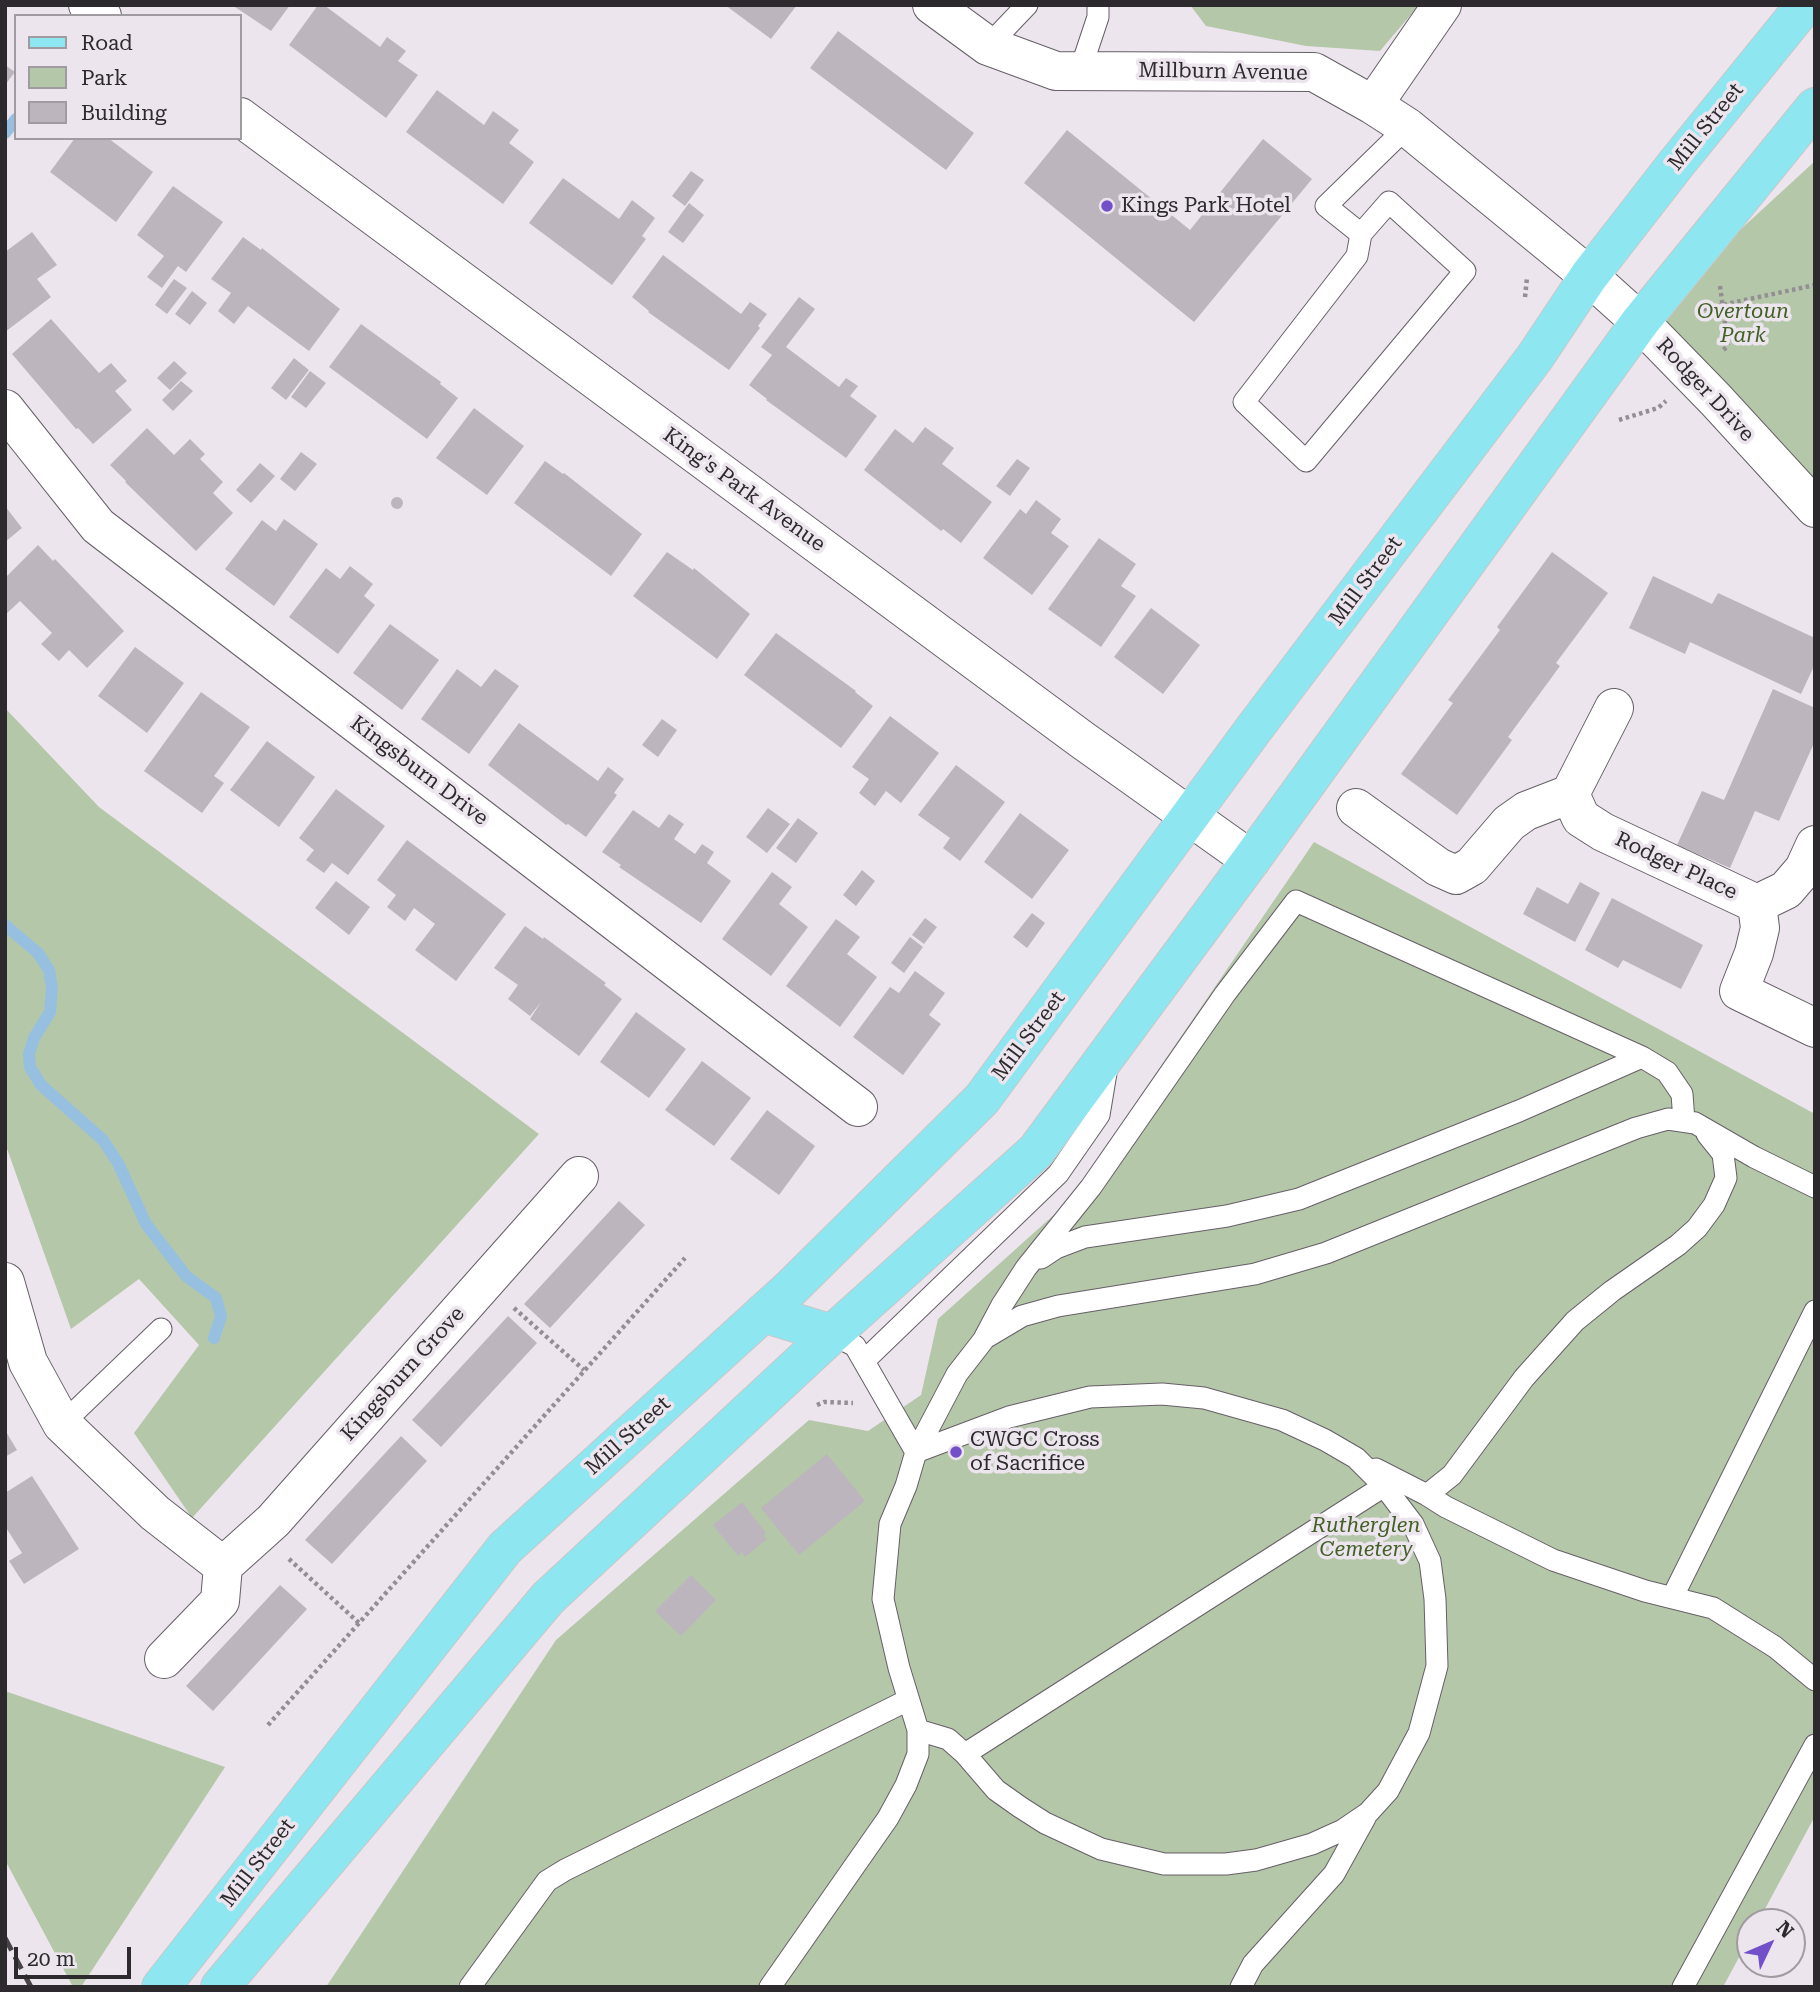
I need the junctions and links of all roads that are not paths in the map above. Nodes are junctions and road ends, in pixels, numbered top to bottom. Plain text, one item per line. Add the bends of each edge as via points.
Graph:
1 (932, 5) edge
2 (1027, 5) edge
3 (1098, 5) edge
4 (1442, 5) edge
5 (1805, 5) edge
6 (988, 46) junction
7 (1080, 71) junction
8 (1373, 105) junction
9 (1815, 107) edge
10 (242, 118) edge
11 (1407, 127) junction
12 (1361, 234) junction
13 (1589, 276) junction
14 (1640, 322) junction
15 (5, 409) edge
16 (1815, 508) edge
17 (1614, 708) dead end
18 (1570, 794) junction
19 (1356, 808) dead end
20 (1192, 816) junction
21 (1815, 845) edge
22 (1251, 860) junction
23 (1758, 904) junction
24 (1815, 1028) edge
25 (1110, 1051) junction
26 (1642, 1057) junction
27 (859, 1107) dead end
28 (1690, 1122) junction
29 (579, 1176) dead end
30 (1815, 1187) edge
31 (1019, 1280) junction
32 (5, 1282) edge
33 (1815, 1311) edge
34 (763, 1313) junction
35 (161, 1329) dead end
36 (832, 1334) junction
37 (985, 1338) junction
38 (864, 1361) junction
39 (62, 1424) junction
40 (916, 1452) junction
41 (1356, 1458) junction
42 (1384, 1486) junction
43 (1427, 1495) junction
44 (223, 1566) junction
45 (1672, 1596) junction
46 (164, 1659) dead end
47 (1815, 1680) edge
48 (908, 1700) junction
49 (918, 1730) junction
50 (1815, 1745) edge
51 (965, 1754) junction
52 (1368, 1813) junction
53 (161, 1987) edge
54 (220, 1987) edge
55 (470, 1987) edge
56 (770, 1987) edge
57 (1241, 1987) edge
58 (1683, 1987) edge

1 - 6 street, Millburn Avenue
2 - 6 lane
3 - 7 lane
4 - 8 street
5 - 13 main road, Mill Street
6 - 7 street, Millburn Avenue via 1056,71
7 - 8 street, Millburn Avenue via 1314,72
8 - 11 street, Millburn Avenue
9 - 14 main road
10 - 20 street, King's Park Avenue
11 - 12 lane via 1326,206
11 - 13 street, Millburn Avenue
12 - 12 lane via 1389,202 1465,271 1306,461 1244,402 1357,256
13 - 14 street, Rodger Drive
13 - 20 main road, Mill Street via 1535,358
14 - 16 street, Rodger Drive
14 - 22 main road
15 - 27 street, Kingsburn Drive via 98,526
17 - 18 street
18 - 19 street via 1508,823 1472,866 1456,875
18 - 23 street, Rodger Place via 1581,818 1603,832
20 - 22 street, King's Park Avenue
20 - 34 main road, Mill Street via 982,1098
21 - 23 street, Rodger Place via 1804,869 1786,890
22 - 25 main road
23 - 24 street via 1760,928 1739,991
25 - 36 main road via 1036,1151
25 - 38 lane via 1099,1115 1058,1174
26 - 28 lane via 1667,1072 1682,1094
26 - 31 lane via 1299,1199 1227,1216 1085,1237 1056,1248
26 - 31 lane via 1296,901
28 - 30 lane
28 - 37 lane via 1668,1119 1636,1128 1325,1253 1255,1274 1058,1306 1022,1316
28 - 43 lane via 1723,1154 1726,1178 1714,1205 1678,1245 1575,1321 1524,1378 1452,1475
29 - 44 street, Kingsburn Grove via 273,1521
31 - 37 lane
32 - 39 street via 29,1362
33 - 45 lane
34 - 36 main road
34 - 53 main road, Mill Street via 505,1548
35 - 39 lane
36 - 38 lane via 855,1346
36 - 54 main road via 548,1598
37 - 40 lane via 957,1374
38 - 40 lane
39 - 44 street via 155,1513
40 - 41 lane via 1009,1417 1090,1397 1162,1394 1203,1398 1282,1420
40 - 48 lane via 890,1524 883,1599
41 - 42 lane
41 - 43 lane
42 - 51 lane
42 - 52 lane via 1413,1524 1430,1561 1437,1666 1419,1733 1388,1790
43 - 45 lane via 1553,1560
44 - 46 street via 220,1601
45 - 47 lane via 1713,1608
48 - 49 lane
48 - 55 lane via 547,1881
49 - 51 lane via 948,1739
49 - 56 lane via 918,1754 888,1818
50 - 58 lane
51 - 52 lane via 996,1790 1045,1823 1101,1849 1164,1864 1256,1860 1312,1844
52 - 57 lane via 1334,1874 1254,1964

